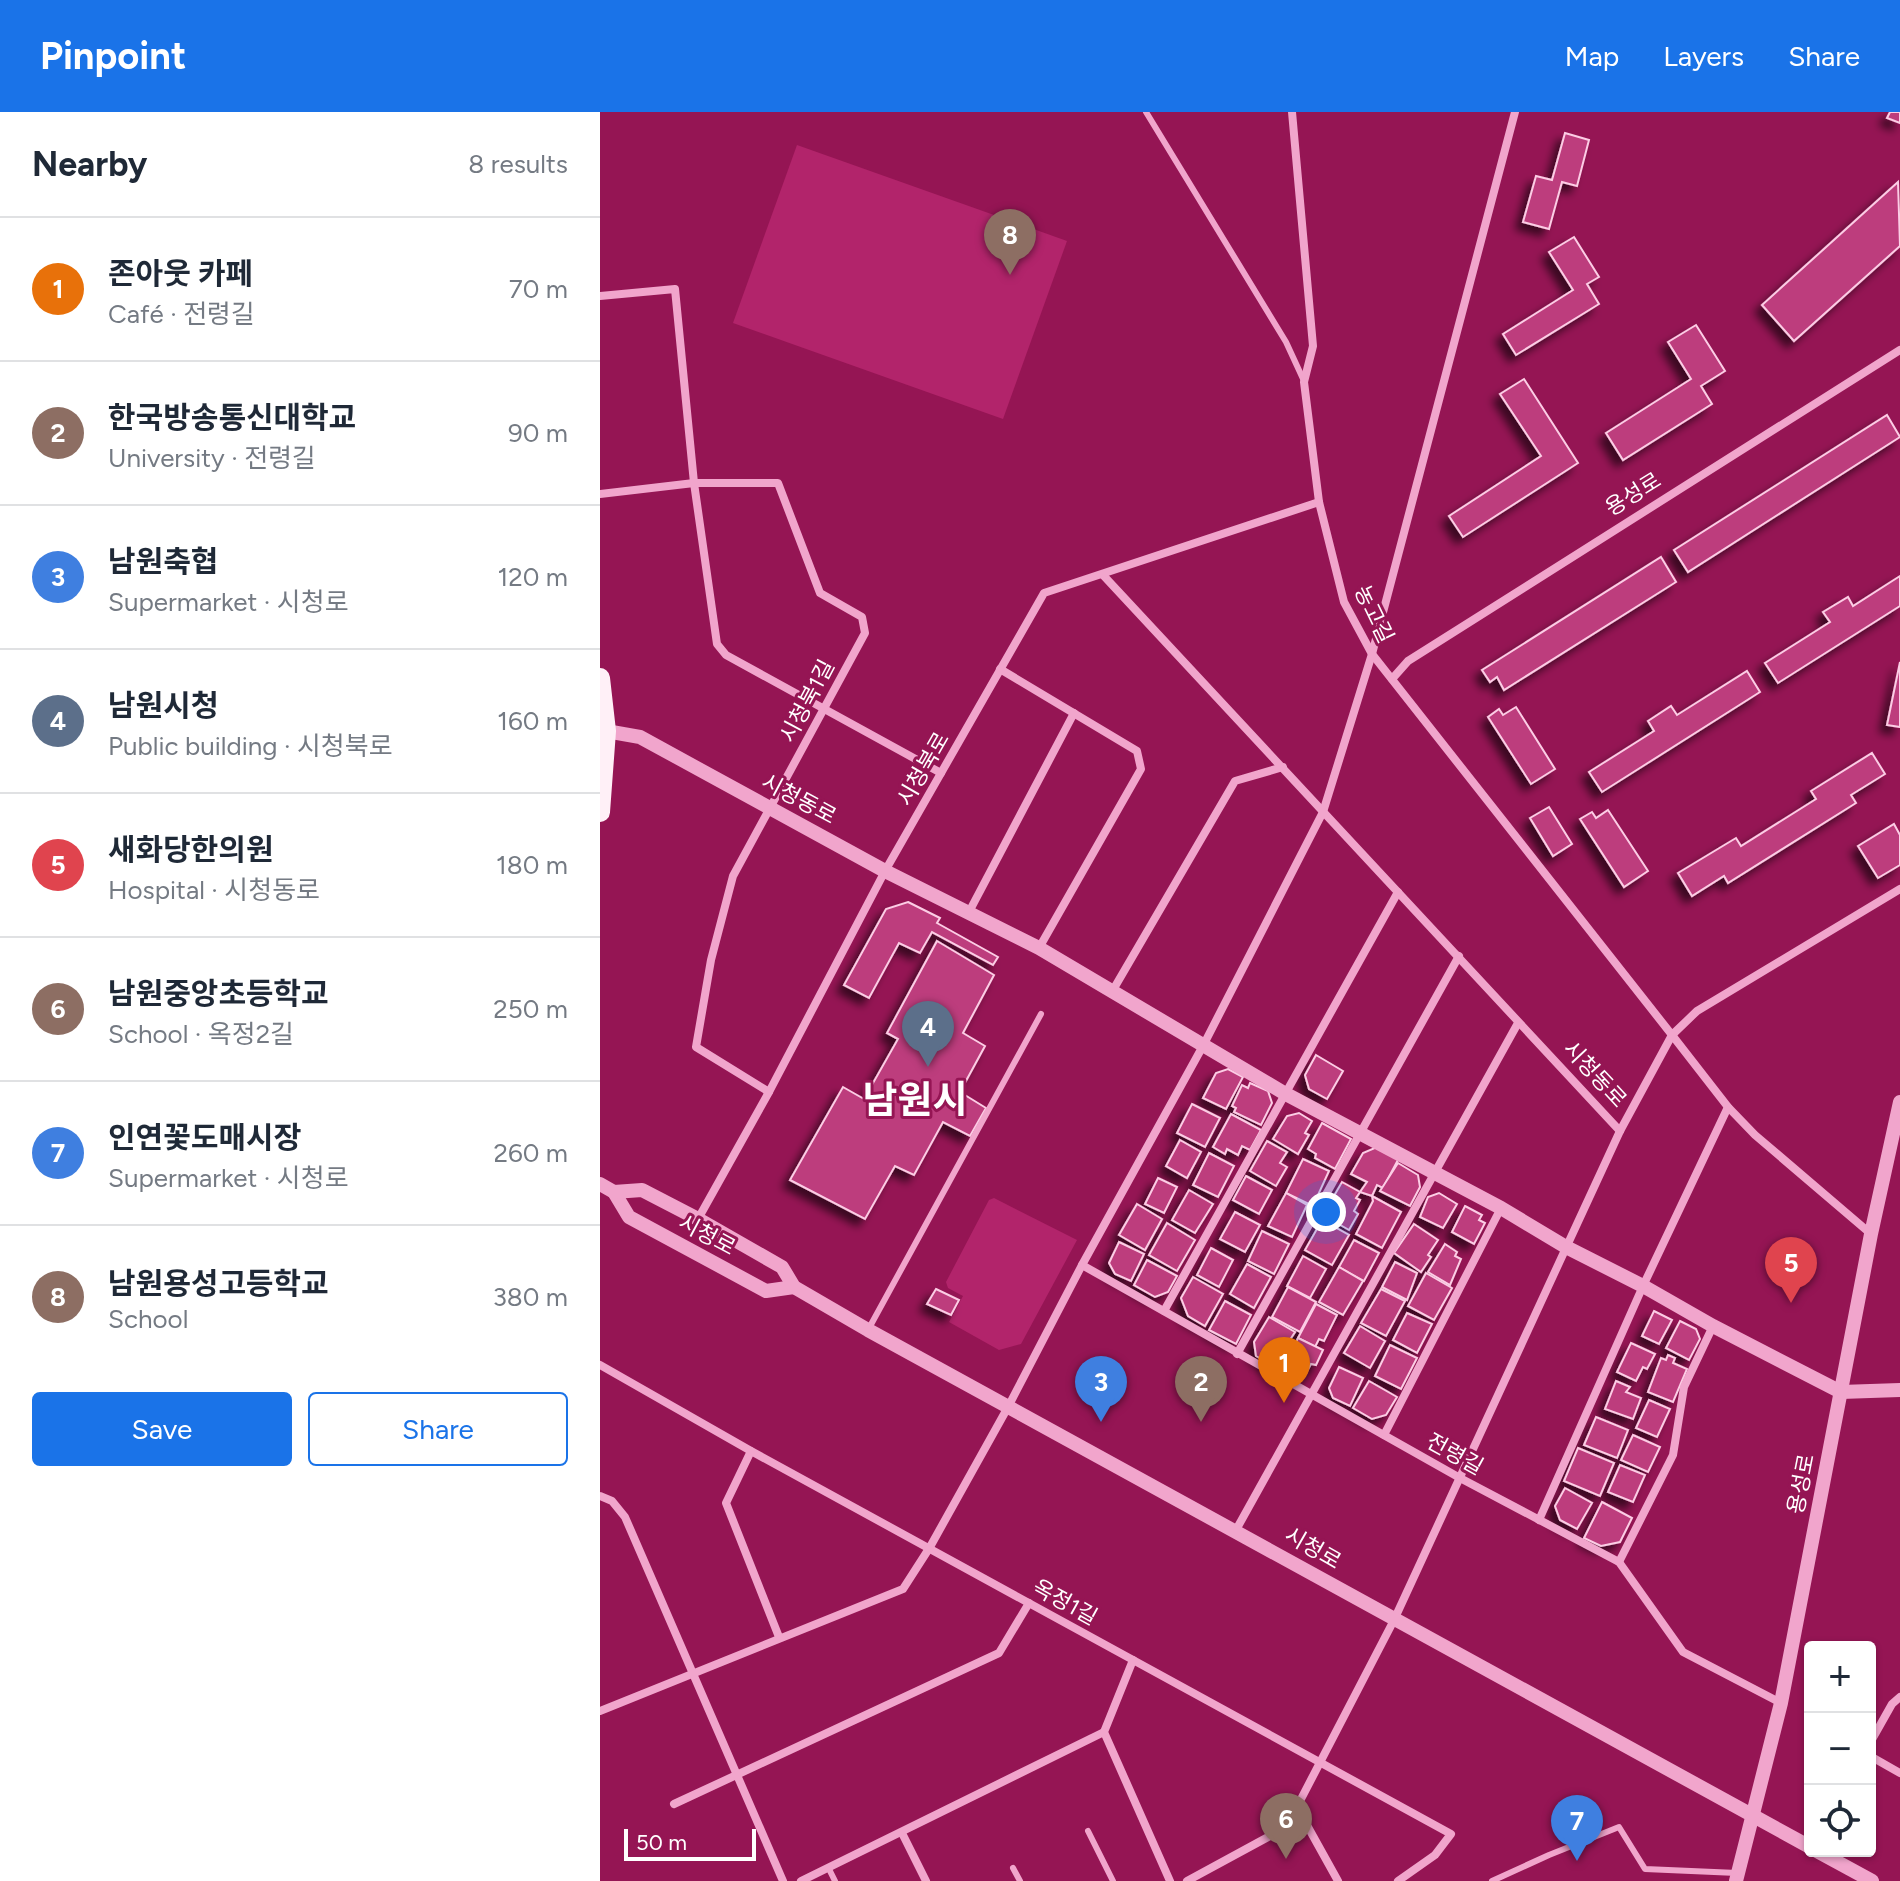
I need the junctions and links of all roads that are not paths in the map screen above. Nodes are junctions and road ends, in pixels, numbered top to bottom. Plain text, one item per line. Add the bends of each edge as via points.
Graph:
1 (1146, 112) edge
2 (1292, 112) edge
3 (1515, 112) edge
4 (600, 296) edge
5 (1900, 350) edge
6 (1304, 382) junction
7 (694, 483) junction
8 (600, 494) edge
9 (1319, 502) junction
10 (1103, 575) junction
11 (1372, 654) junction
12 (1000, 669) junction
13 (600, 678) edge
14 (1392, 679) junction
15 (823, 708) junction
16 (1074, 713) junction
17 (606, 731) junction
18 (1283, 767) junction
19 (941, 773) junction
20 (771, 809) junction
21 (600, 812) edge
22 (1323, 812) junction
23 (885, 871) junction
24 (1900, 889) edge
25 (1398, 892) junction
26 (969, 912) junction
27 (1039, 948) junction
28 (1459, 956) junction
29 (1113, 990) junction
30 (1041, 1014) dead end
31 (1518, 1023) junction
32 (1672, 1035) junction
33 (1204, 1044) junction
34 (769, 1092) junction
35 (1284, 1093) junction
36 (1900, 1102) edge
37 (1728, 1107) junction
38 (1620, 1131) junction
39 (1359, 1132) junction
40 (1436, 1173) junction
41 (600, 1184) edge
42 (614, 1192) junction
43 (1501, 1208) junction
44 (698, 1219) junction
45 (1871, 1234) junction
46 (1566, 1247) junction
47 (1082, 1265) junction
48 (1643, 1286) junction
49 (794, 1287) junction
50 (1164, 1311) junction
51 (1713, 1326) junction
52 (868, 1330) junction
53 (1237, 1354) junction
54 (600, 1365) edge
55 (1900, 1390) edge
56 (1841, 1392) junction
57 (1313, 1395) junction
58 (1008, 1407) junction
59 (1384, 1435) junction
60 (751, 1451) junction
61 (1460, 1478) junction
62 (600, 1496) edge
63 (1539, 1520) junction
64 (1236, 1530) junction
65 (930, 1547) junction
66 (1619, 1562) junction
67 (1029, 1603) junction
68 (1394, 1620) junction
69 (779, 1637) junction
70 (1133, 1660) junction
71 (692, 1673) junction
72 (1900, 1697) edge
73 (1781, 1703) junction
74 (600, 1711) edge
75 (1104, 1732) junction
76 (1876, 1732) edge
77 (1876, 1759) edge
78 (1320, 1762) junction
79 (1900, 1773) edge
80 (735, 1774) junction
81 (674, 1804) dead end
82 (1752, 1814) junction
83 (1303, 1818) junction
84 (1088, 1831) dead end
85 (902, 1833) junction
86 (1804, 1843) edge
87 (1829, 1857) edge
88 (1013, 1868) dead end
89 (829, 1869) junction
90 (1736, 1877) edge
91 (783, 1881) edge
92 (801, 1881) edge
93 (835, 1881) edge
94 (926, 1881) edge
95 (1020, 1881) edge
96 (1113, 1881) edge
97 (1170, 1881) edge
98 (1187, 1881) edge
99 (1338, 1881) edge
100 (1398, 1881) edge
101 (1492, 1881) edge
102 (1872, 1881) edge

1 - 6 lane via 1286,342
2 - 6 street, 농고길 via 1313,346
3 - 11 street
4 - 7 street via 675,289
5 - 14 street, 용성로 via 1408,661
6 - 9 street, 농고길
7 - 8 street, 시청북1길
7 - 15 street via 717,644 726,655
7 - 15 street, 시청북1길 via 778,483 820,593 862,617 865,633
9 - 10 street, 시청북로
9 - 11 street, 농고길 via 1344,602
10 - 12 street, 시청북로 via 1044,593
10 - 18 street, 시청동로
11 - 14 street, 농고길
11 - 22 street
12 - 16 street
12 - 19 street, 시청북로
13 - 17 main road
14 - 32 street, 농고길
15 - 19 street
15 - 20 street, 시청북1길
16 - 26 street
16 - 27 street via 1137,751 1141,769
17 - 20 street, 시청동로 via 640,737
17 - 21 main road
18 - 22 street, 시청동로
18 - 29 street via 1235,781
19 - 23 street, 시청북로
20 - 23 street, 시청동로
20 - 34 street, 시청북1길 via 733,876 696,1047
22 - 25 street, 시청동로
22 - 33 street
23 - 26 street, 시청동로
23 - 34 street, 시청북로
24 - 32 street via 1697,1011
25 - 28 street, 시청동로
25 - 35 street
26 - 27 street, 시청동로
27 - 29 street, 시청동로
28 - 31 street, 시청동로
28 - 39 street
29 - 33 street, 시청동로
30 - 52 lane
31 - 38 street, 시청동로
31 - 40 street
32 - 37 street, 농고길
32 - 38 street
33 - 35 street, 시청동로
33 - 47 street
34 - 44 street, 시청북로
35 - 39 street, 시청동로
35 - 50 street
36 - 45 street, 용성로
37 - 45 street, 농고길
37 - 48 street
38 - 46 street, 시청동로
39 - 40 street, 시청동로
39 - 53 street
40 - 43 street, 시청동로
40 - 57 street
41 - 42 street, 시청로
42 - 44 street, 시청로 via 642,1190
42 - 49 street, 시청로 via 629,1217 766,1291
43 - 46 street, 시청동로
43 - 59 street
44 - 49 street, 시청로 via 782,1267
45 - 56 street, 용성로
46 - 48 street, 시청동로
46 - 61 street, 시청동로
47 - 50 street, 전령길
47 - 58 street
48 - 51 street, 시청동로
48 - 63 street
49 - 52 street, 시청로
50 - 53 street, 전령길
51 - 56 street, 시청동로
51 - 66 street via 1684,1387 1673,1455
52 - 58 street, 시청로
53 - 57 street, 전령길
54 - 60 street, 옥정1길
55 - 56 street
56 - 73 street, 용성로
57 - 59 street, 전령길
57 - 64 street
58 - 64 street, 시청로
58 - 65 street
59 - 61 street, 전령길
60 - 65 street, 옥정1길
60 - 69 street via 726,1503
61 - 63 street, 전령길
61 - 68 street, 시청동로
62 - 71 street via 625,1517
63 - 66 street, 전령길
64 - 68 street, 시청로
65 - 67 street, 옥정1길
65 - 69 street via 903,1589
66 - 73 street, 전령길 via 1683,1652
67 - 70 street, 옥정1길
67 - 80 street via 999,1653
68 - 78 street, 시청동로
68 - 82 street, 시청로
69 - 71 street
70 - 75 street
70 - 78 street, 옥정1길
71 - 74 street
71 - 80 street
72 - 76 street
73 - 82 street, 용성로
75 - 85 street
75 - 97 street
77 - 79 street
78 - 83 street, 시청동로 via 1300,1801
78 - 100 street, 옥정1길 via 1451,1834 1435,1855
80 - 81 street
80 - 91 street
82 - 86 street, 시청로
82 - 90 street, 용성로
83 - 98 street
83 - 99 street
84 - 96 lane
85 - 89 street
85 - 94 street
87 - 102 street, 시청로
88 - 95 lane
89 - 92 street
89 - 93 lane
90 - 101 lane, 용성로 via 1645,1869 1619,1827

